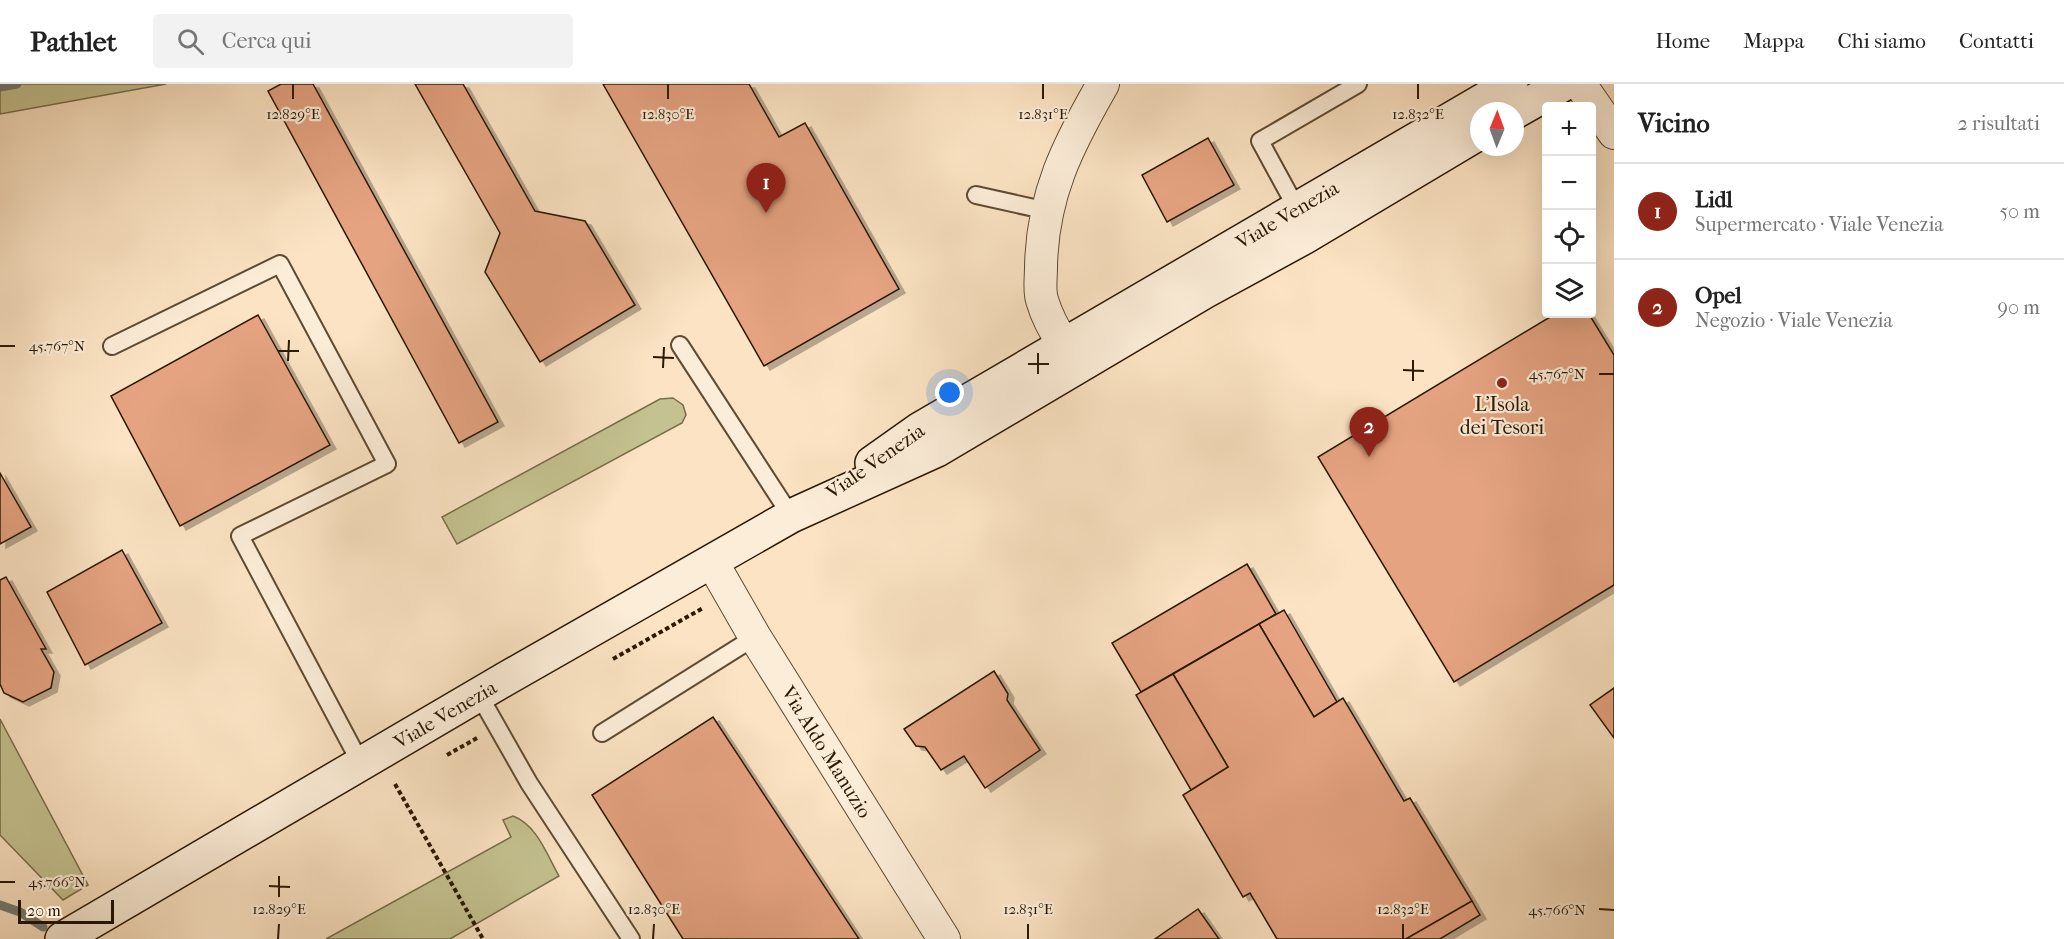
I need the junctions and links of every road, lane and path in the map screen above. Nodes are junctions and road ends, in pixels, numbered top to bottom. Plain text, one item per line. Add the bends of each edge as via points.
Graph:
1 (1103, 84) edge
2 (1358, 84) edge
3 (1564, 84) edge
4 (1580, 84) edge
5 (1514, 100) edge
6 (1470, 123) edge
7 (1614, 133) edge
8 (1470, 138) edge
9 (1394, 152) junction
10 (976, 195) dead end
11 (1370, 198) junction
12 (1297, 209) junction
13 (1048, 211) junction
14 (1239, 273) junction
15 (1125, 339) junction
16 (680, 345) dead end
17 (1064, 345) junction
18 (112, 346) dead end
19 (1018, 402) junction
20 (802, 511) junction
21 (712, 562) junction
22 (755, 637) junction
23 (479, 695) junction
24 (602, 734) dead end
25 (361, 764) junction
26 (395, 784) dead end
27 (71, 934) edge
28 (483, 939) edge
29 (631, 939) edge
30 (944, 939) edge

1 - 13 street via 1076,130 1054,183
2 - 12 lane via 1260,141
3 - 5 main road, Viale Venezia
4 - 7 street
5 - 9 main road, Viale Venezia
6 - 9 lane via 1430,147 1412,153
8 - 11 main road, Viale Venezia
9 - 12 main road, Viale Venezia
10 - 13 lane
11 - 12 lane via 1344,200 1313,214
11 - 14 main road, Viale Venezia
12 - 14 lane via 1297,221 1289,230 1242,258
12 - 17 main road, Viale Venezia
13 - 17 street via 1041,240 1041,297 1052,327
14 - 15 main road, Viale Venezia
15 - 17 street, Viale Venezia via 1088,348
15 - 19 main road, Viale Venezia
16 - 20 lane
17 - 19 street, Viale Venezia via 1059,356 1022,388
17 - 20 main road, Viale Venezia via 920,429
18 - 25 lane via 280,264 387,464 240,536
19 - 20 main road, Viale Venezia via 937,450
20 - 21 main road, Viale Venezia
21 - 22 street, Via Aldo Manuzio
21 - 23 main road, Viale Venezia
22 - 24 lane
22 - 30 street, Via Aldo Manuzio
23 - 25 main road, Viale Venezia
23 - 29 lane via 529,783
25 - 27 main road, Viale Venezia
26 - 28 path

